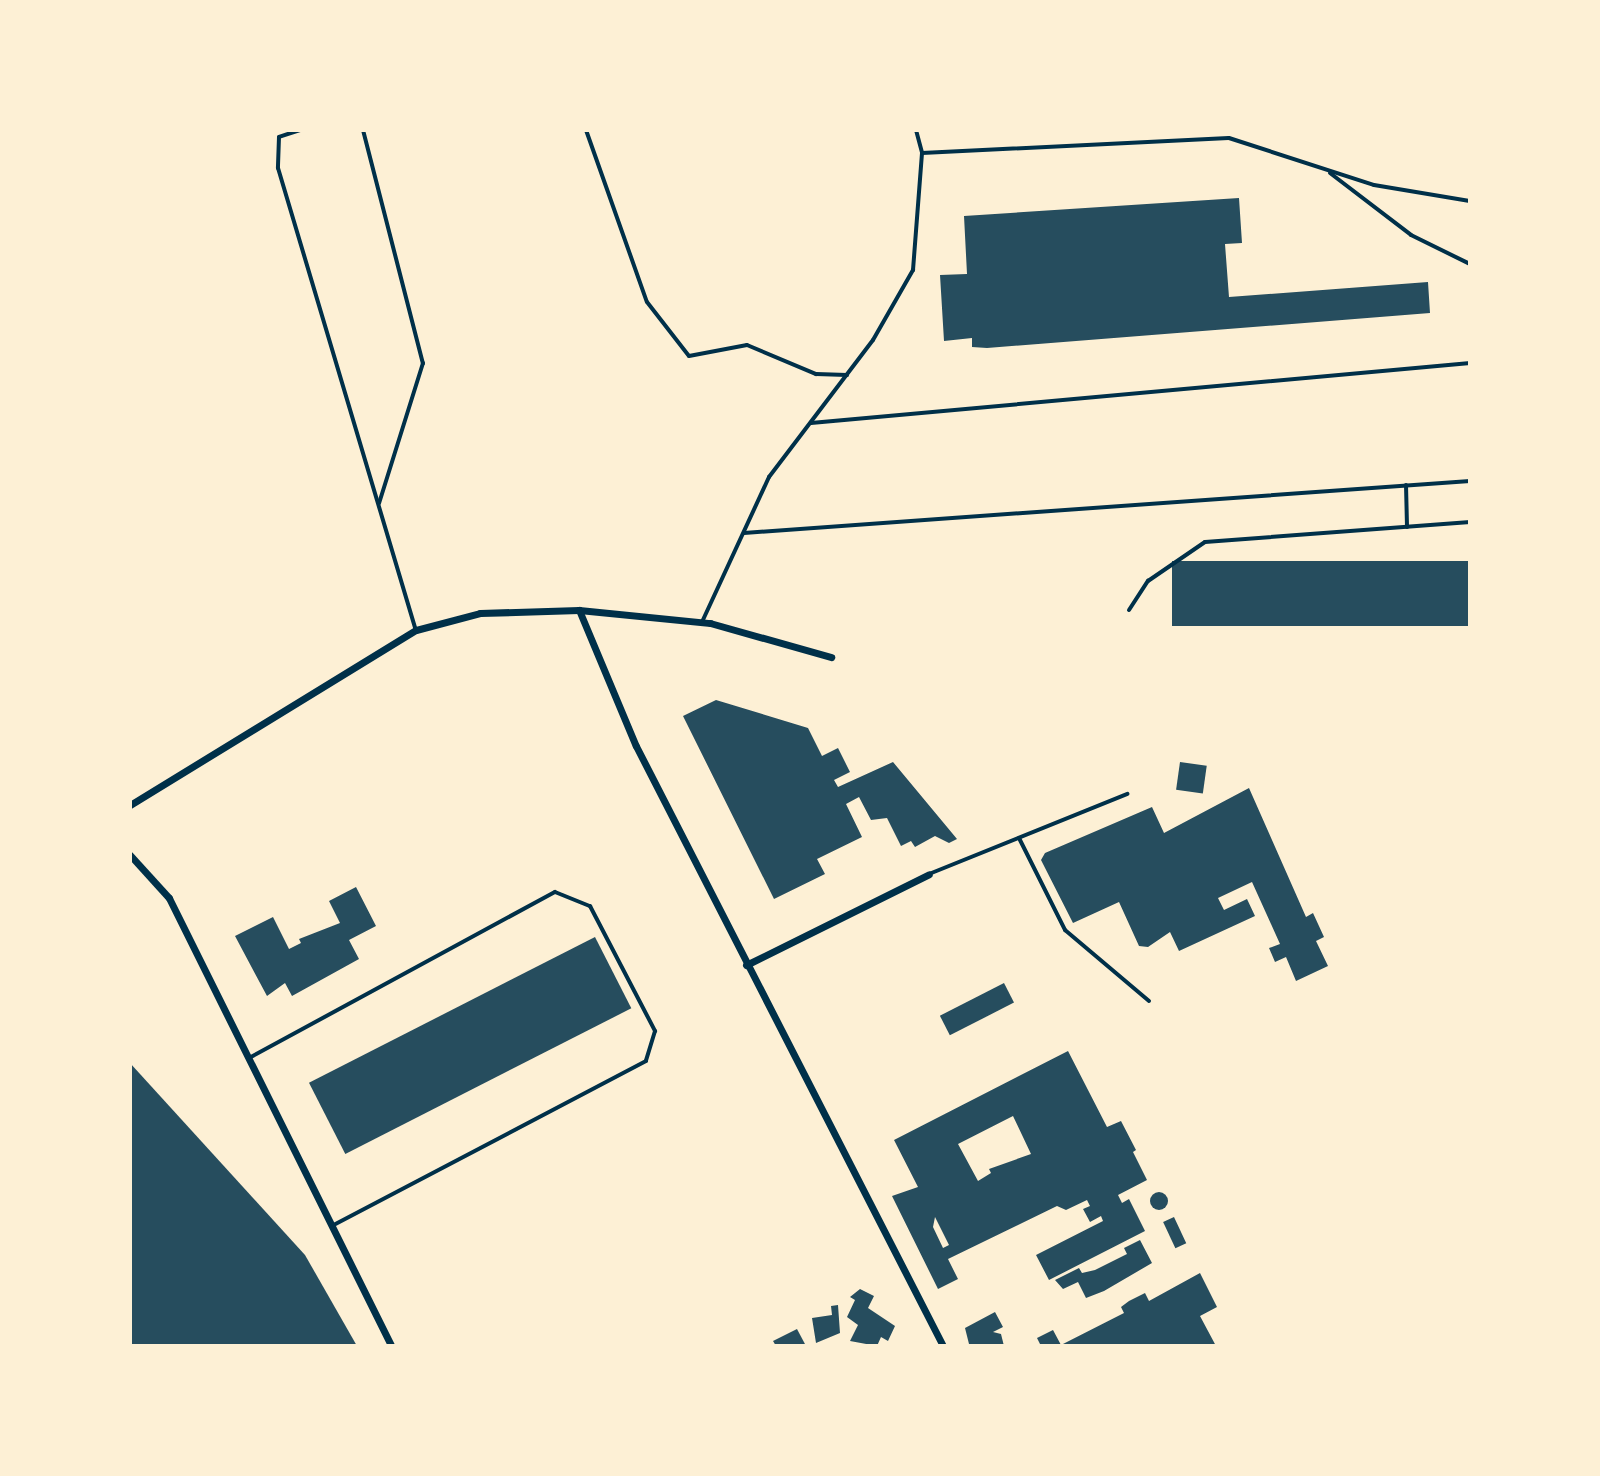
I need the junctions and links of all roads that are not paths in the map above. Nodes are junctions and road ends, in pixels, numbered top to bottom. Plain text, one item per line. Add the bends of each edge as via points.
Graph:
1 (300, 130) edge
2 (363, 130) edge
3 (586, 130) edge
4 (916, 130) edge
5 (922, 153) junction
6 (1325, 169) junction
7 (1470, 201) edge
8 (1470, 264) edge
9 (1470, 363) edge
10 (847, 375) junction
11 (811, 423) junction
12 (1470, 481) edge
13 (1406, 485) junction
14 (378, 505) junction
15 (1470, 522) edge
16 (1407, 527) junction
17 (744, 533) junction
18 (579, 610) junction
19 (1129, 610) dead end
20 (702, 622) junction
21 (416, 630) junction
22 (831, 657) dead end
23 (1127, 794) dead end
24 (130, 805) edge
25 (1019, 838) junction
26 (130, 855) edge
27 (929, 874) joint
28 (746, 965) junction
29 (1149, 1001) dead end
30 (249, 1058) junction
31 (332, 1226) junction
32 (391, 1346) edge
33 (943, 1346) edge

1 - 14 lane via 279,137 278,168
2 - 14 lane via 423,363
3 - 10 lane via 647,302 689,356 747,345 816,374
4 - 5 lane
5 - 6 lane via 1229,138
5 - 10 lane via 913,270
6 - 7 lane via 1374,185
6 - 8 lane via 1411,235
9 - 11 lane
10 - 11 lane
11 - 17 lane via 769,477
12 - 13 lane
13 - 16 lane
13 - 17 lane
14 - 21 lane
15 - 16 lane
16 - 19 lane via 1205,542 1148,581
17 - 20 lane
18 - 20 street
18 - 21 street via 480,613
18 - 28 street via 636,746
20 - 22 street
21 - 24 street
23 - 25 lane
25 - 27 lane
25 - 29 lane via 1065,930
26 - 30 street via 169,898
27 - 28 street
28 - 33 street
30 - 31 street
30 - 31 lane via 555,892 590,906 655,1031 646,1061
31 - 32 street

